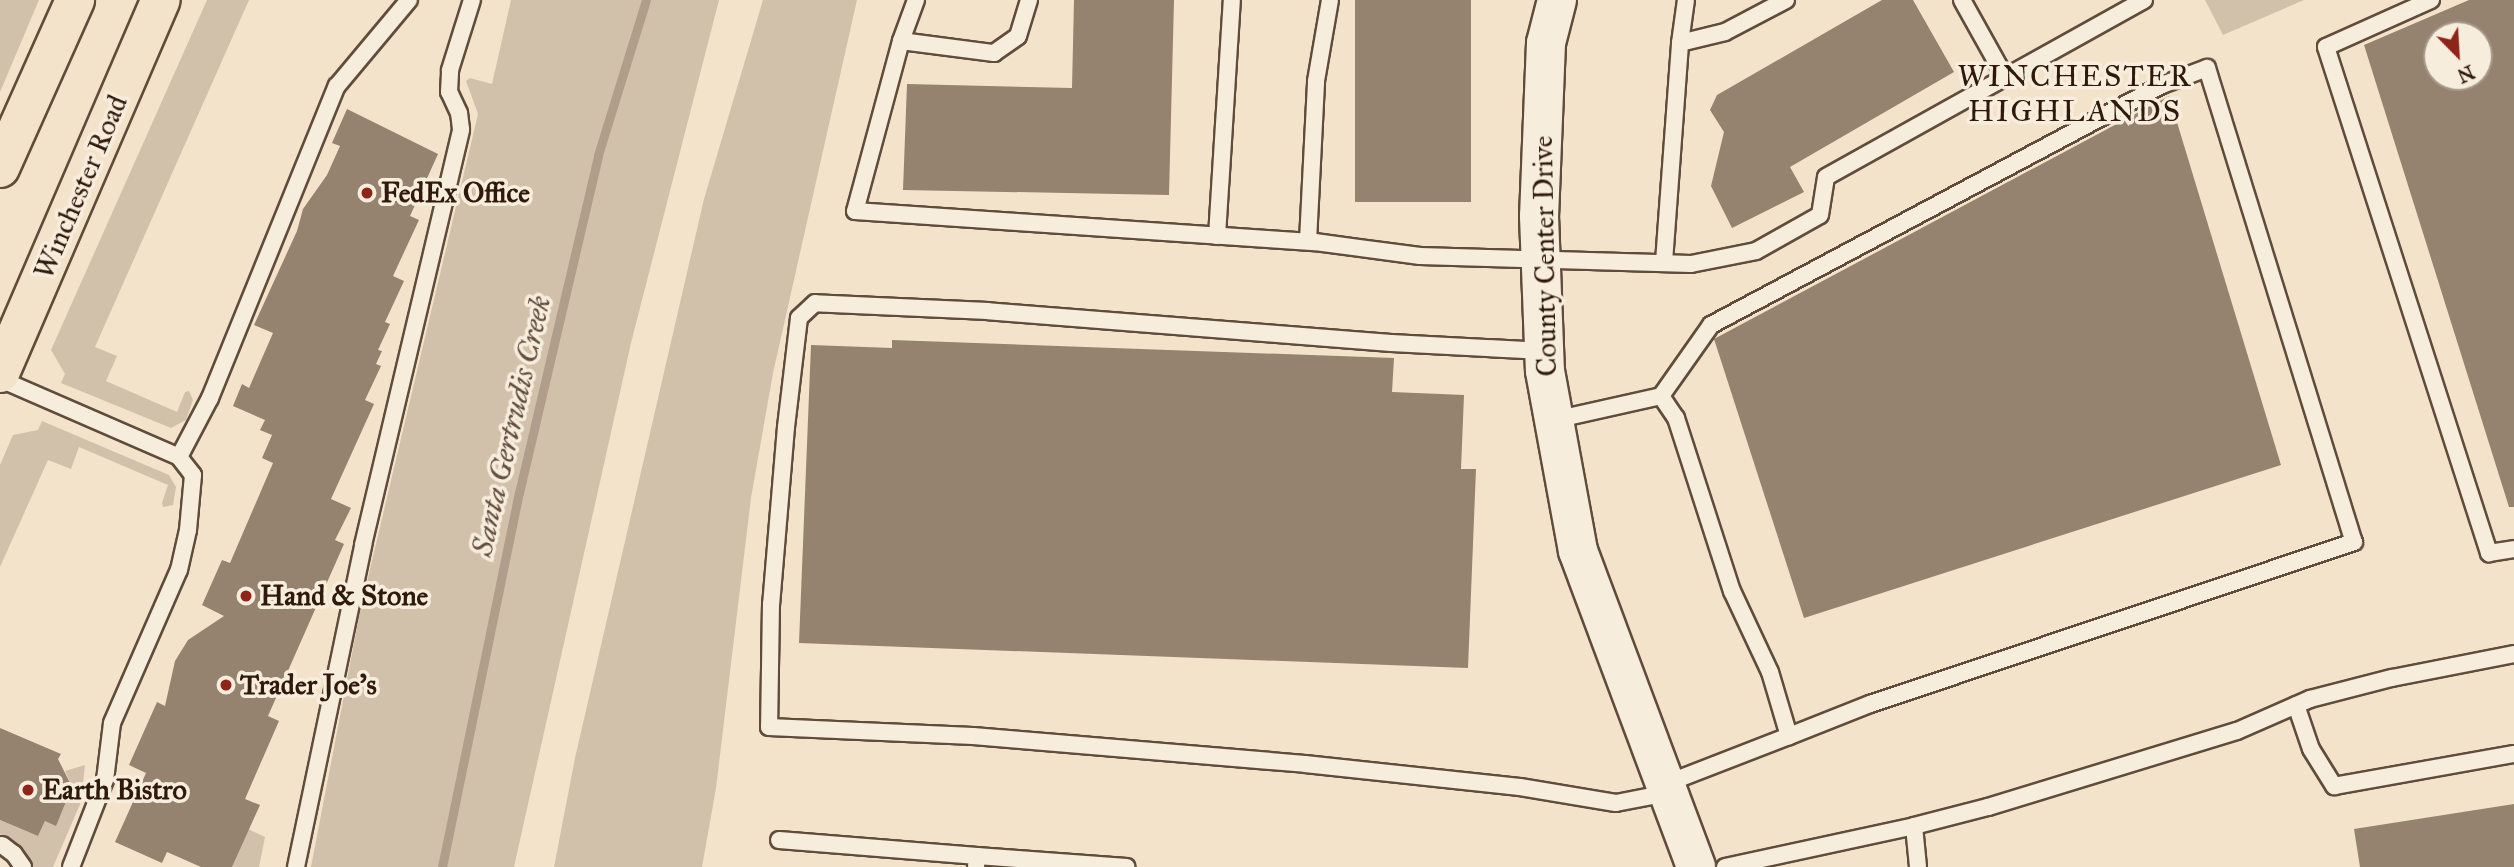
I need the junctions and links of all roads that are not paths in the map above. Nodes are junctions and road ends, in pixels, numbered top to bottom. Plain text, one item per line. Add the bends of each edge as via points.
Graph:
1 (75, 0) edge
2 (161, 0) edge
3 (409, 0) edge
4 (472, 0) edge
5 (916, 0) edge
6 (1029, 0) edge
7 (1232, 0) edge
8 (1330, 0) edge
9 (1558, 0) edge
10 (1686, 0) edge
11 (1786, 0) edge
12 (1962, 0) edge
13 (2144, 0) edge
14 (2431, 0) edge
15 (901, 41) junction
16 (1680, 43) junction
17 (2005, 77) junction
18 (0, 168) edge
19 (1217, 236) junction
20 (1308, 241) junction
21 (1539, 257) junction
22 (1664, 262) junction
23 (1544, 351) junction
24 (0, 373) edge
25 (0, 379) edge
26 (1661, 396) junction
27 (1554, 420) junction
28 (179, 457) junction
29 (2514, 549) edge
30 (2514, 654) edge
31 (2296, 705) junction
32 (1789, 736) junction
33 (2514, 754) edge
34 (1667, 788) junction
35 (1914, 825) junction
36 (779, 841) dead end
37 (2, 845) dead end
38 (977, 861) edge
39 (23, 867) edge
40 (71, 867) edge
41 (296, 867) edge
42 (1126, 867) edge
43 (1696, 867) edge
44 (1724, 867) edge
45 (1918, 867) edge

1 - 18 main road
2 - 24 main road, Winchester Road
3 - 28 lane via 337,86 210,398
4 - 41 lane via 450,70 449,92 461,129 363,545
5 - 15 lane
6 - 15 lane via 1018,36 994,53
7 - 19 lane
8 - 20 lane via 1316,81
9 - 21 street, County Center Drive via 1546,43
10 - 16 lane
11 - 16 lane via 1725,32
12 - 17 lane
13 - 17 lane
14 - 29 lane via 2326,47 2488,552
15 - 19 lane via 855,211
16 - 22 lane
17 - 22 lane via 1826,177 1820,215 1756,251 1691,264
19 - 20 lane
20 - 21 lane via 1420,256
21 - 22 lane
21 - 23 street, County Center Drive
23 - 27 street, County Center Drive
23 - 34 lane via 815,303 799,318 786,427 771,604 769,727 973,736 1305,764 1520,787 1616,803
25 - 28 lane
26 - 27 lane
26 - 32 lane via 1676,418 1732,592 1770,672
26 - 32 lane via 1711,325 2162,85 2207,68 2354,542 1870,704
27 - 34 street, County Center Drive via 1578,551
28 - 40 lane via 193,475 179,570 112,723 105,780
30 - 31 lane via 2392,678
31 - 33 lane via 2311,749 2334,786
31 - 35 lane via 2237,731
32 - 34 lane
34 - 43 street, County Center Drive
35 - 44 lane
35 - 45 lane
36 - 38 lane
37 - 39 lane
38 - 42 lane

